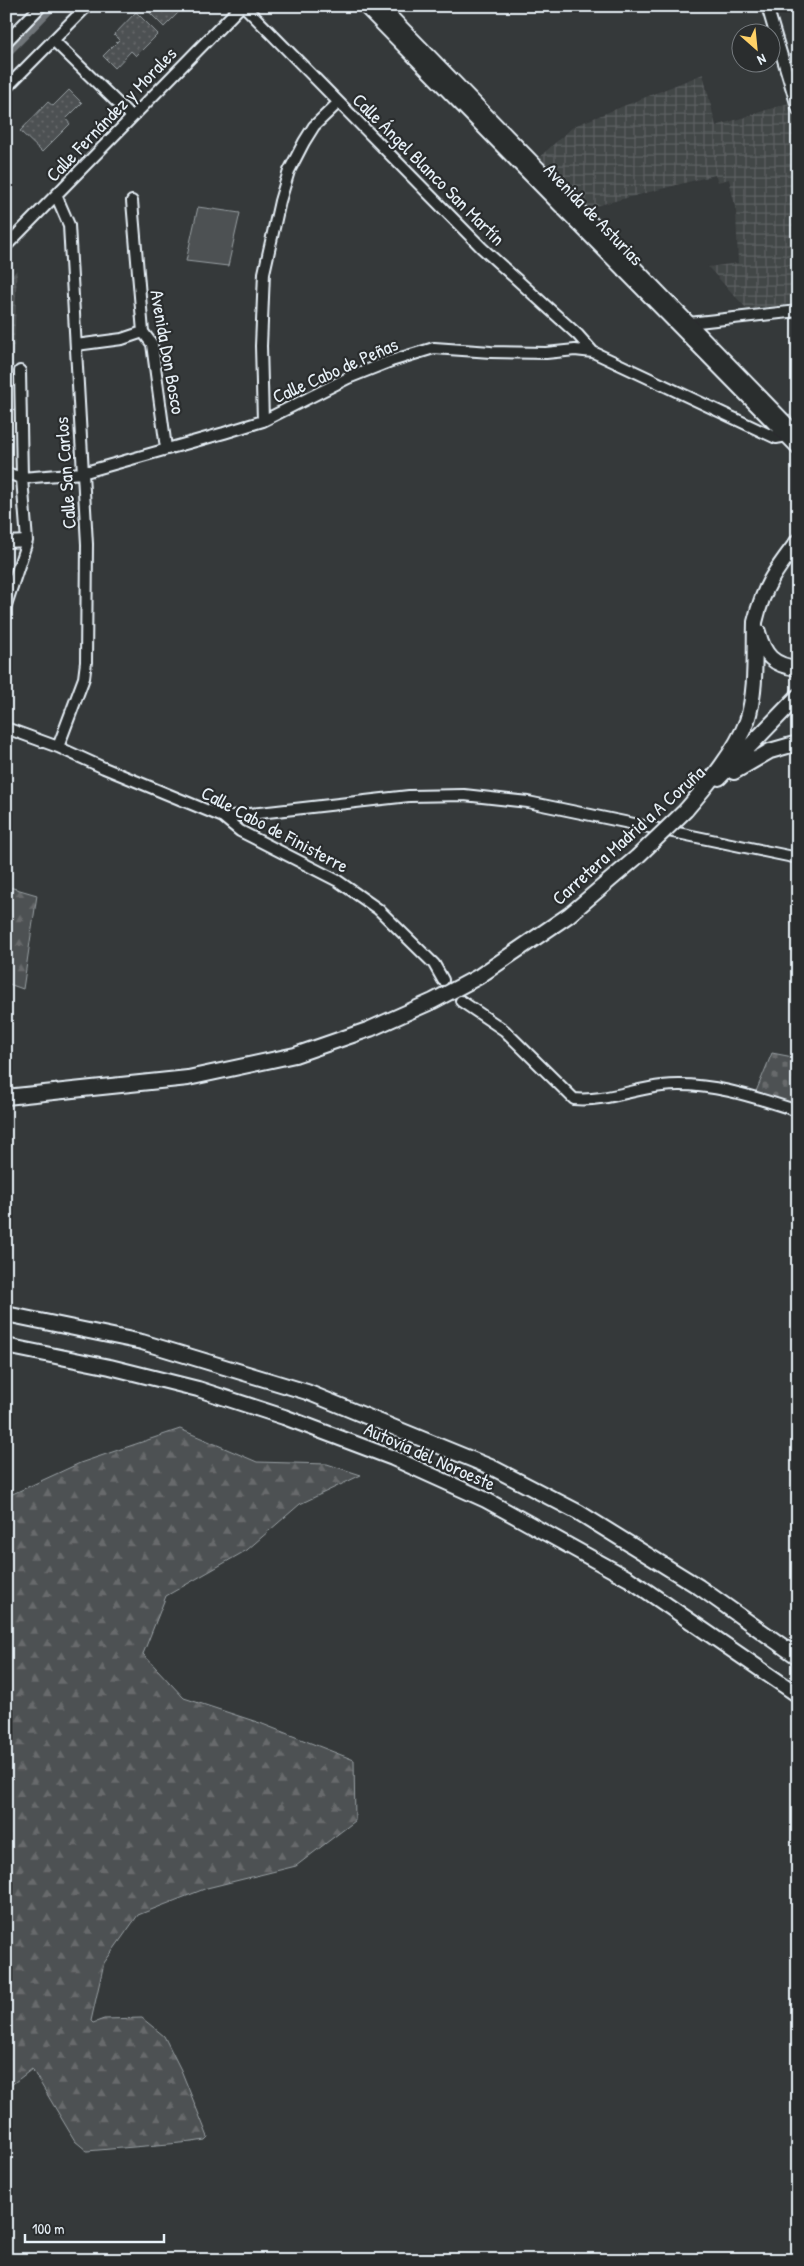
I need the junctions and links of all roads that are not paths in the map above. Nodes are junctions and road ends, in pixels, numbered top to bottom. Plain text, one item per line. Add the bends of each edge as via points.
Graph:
1 (41, 6) edge
2 (86, 6) edge
3 (242, 6) edge
4 (364, 6) edge
5 (381, 6) edge
6 (767, 6) edge
7 (6, 27) edge
8 (20, 28) junction
9 (53, 40) junction
10 (6, 42) edge
11 (8, 82) edge
12 (338, 103) junction
13 (798, 110) edge
14 (132, 117) junction
15 (56, 195) junction
16 (132, 201) dead end
17 (6, 246) edge
18 (798, 311) edge
19 (689, 323) junction
20 (143, 332) junction
21 (76, 345) junction
22 (593, 352) junction
23 (20, 371) dead end
24 (263, 421) junction
25 (792, 436) edge
26 (166, 448) junction
27 (798, 448) edge
28 (6, 473) edge
29 (82, 473) junction
30 (22, 478) junction
31 (27, 541) junction
32 (6, 542) edge
33 (795, 546) edge
34 (6, 605) edge
35 (755, 622) junction
36 (798, 668) edge
37 (798, 696) edge
38 (6, 728) edge
39 (798, 743) edge
40 (58, 747) junction
41 (686, 810) junction
42 (223, 816) junction
43 (798, 858) edge
44 (443, 980) dead end
45 (461, 1001) dead end
46 (6, 1097) edge
47 (798, 1111) edge
48 (6, 1314) edge
49 (6, 1346) edge
50 (798, 1658) edge
51 (798, 1695) edge

1 - 8 street
2 - 9 street
3 - 12 street, Calle Ángel Blanco San Martín
3 - 14 street, Calle Fernández y Morales
4 - 25 main road, Avenida de Asturias
5 - 19 main road, Avenida de Asturias
6 - 13 street
7 - 8 street
8 - 10 street
9 - 11 street
9 - 14 street
12 - 22 street, Calle Ángel Blanco San Martín via 482,248
12 - 24 street via 314,126 304,142 289,171 280,201 264,273 261,346
14 - 15 street, Calle Fernández y Morales
15 - 17 street, Calle Fernández y Morales
15 - 21 street, Calle San Carlos via 69,225
16 - 20 street, Avenida Don Bosco
18 - 19 street
19 - 25 main road, Avenida de Asturias
20 - 21 street via 122,339
20 - 26 street, Avenida Don Bosco via 152,344
21 - 29 street, Calle San Carlos
22 - 24 street, Calle Cabo de Peñas via 491,352 434,348 348,378
22 - 25 street, Calle Cabo de Peñas via 776,438
23 - 30 street
24 - 26 street, Calle Cabo de Peñas
25 - 27 main road, Avenida de Asturias
26 - 29 street, Calle Cabo de Peñas
28 - 30 street, Calle Cabo de Peñas
29 - 30 street, Calle Cabo de Peñas
29 - 40 street, Calle San Carlos via 88,544 84,678
30 - 31 street
31 - 32 street
31 - 34 street
33 - 35 highway via 768,582
35 - 36 highway via 761,645 772,661 787,668
35 - 41 highway via 753,685 746,722 712,779
37 - 41 highway, Carretera Madrid a A Coruña
38 - 40 street, Calle Cabo de Finisterre
39 - 41 highway via 770,751 738,768
40 - 42 street, Calle Cabo de Finisterre
41 - 46 highway, Carretera Madrid a A Coruña, bridge via 569,915 478,977 370,1029 294,1055 188,1078
42 - 43 street via 409,796 464,796 528,802
42 - 44 street, Calle Cabo de Finisterre via 240,831 338,881 378,909 434,964
45 - 47 street via 504,1030 574,1099 664,1086 686,1086 717,1089
48 - 50 highway, Autovía del Noroeste via 142,1342 307,1392 493,1468 578,1512 691,1582
49 - 51 highway, Autovía del Noroeste via 198,1389 393,1458 486,1500 629,1579

